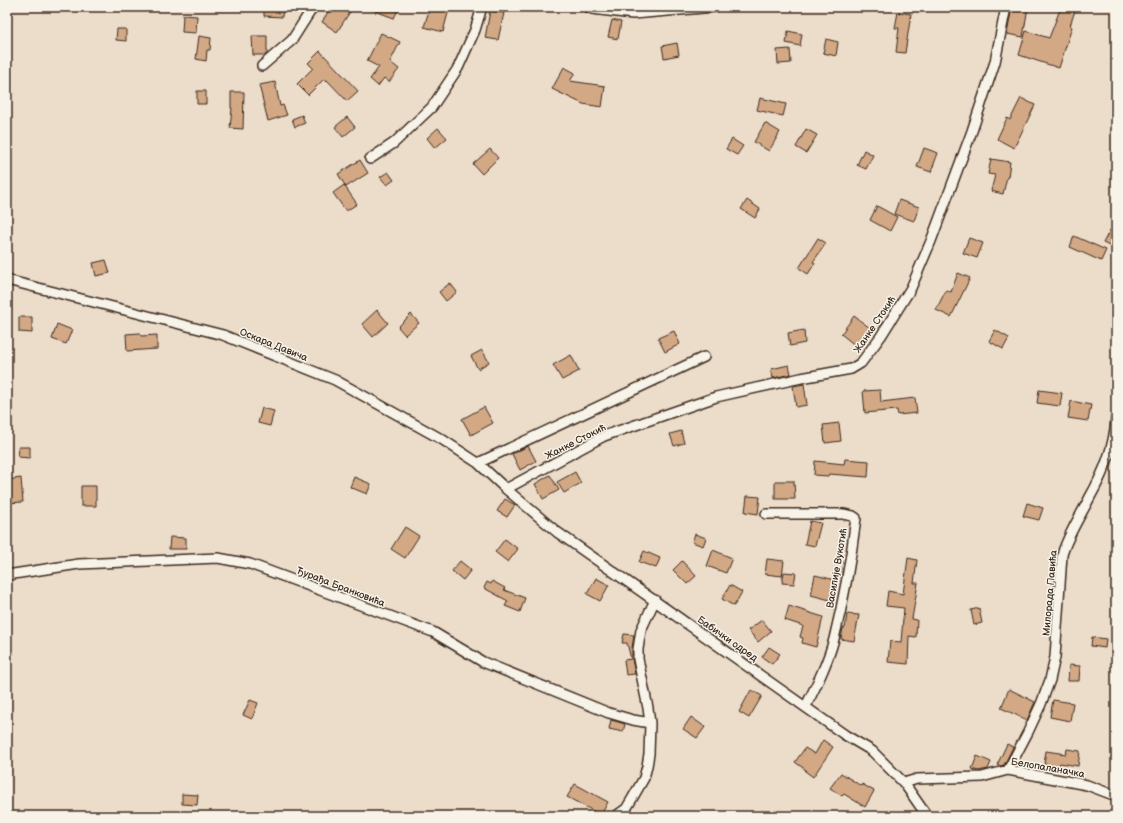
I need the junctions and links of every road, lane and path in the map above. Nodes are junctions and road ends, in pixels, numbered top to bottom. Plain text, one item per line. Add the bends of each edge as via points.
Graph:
1 (313, 7) edge
2 (482, 7) edge
3 (715, 7) edge
4 (1006, 7) edge
5 (592, 8) edge
6 (262, 66) dead end
7 (370, 159) dead end
8 (7, 280) edge
9 (704, 357) dead end
10 (1116, 419) edge
11 (478, 463) junction
12 (506, 489) junction
13 (766, 514) dead end
14 (7, 575) edge
15 (655, 600) junction
16 (806, 706) junction
17 (650, 724) junction
18 (1008, 770) junction
19 (904, 783) junction
20 (1116, 796) edge
21 (616, 816) edge
22 (927, 816) edge

1 - 6 street via 292,40
2 - 7 street via 458,68 432,107 394,143
3 - 5 street via 633,14
4 - 12 street, Жанке Стокић via 995,62 931,241 911,288 861,363 851,369 716,397 604,436
8 - 11 street, Оскара Давича via 223,335 335,380 443,440
9 - 11 street
10 - 18 street, Милорада Павића via 1112,446 1103,471 1062,555 1055,657 1050,680 1028,732
11 - 12 street, Оскара Давича
12 - 15 street, Бабички одред via 557,532
13 - 16 street, Василије Вукотић via 843,514 856,518 850,563 834,640 822,674
14 - 17 street, Ђурађа Бранковића via 79,564 218,558 250,564 433,632 483,662 609,714
15 - 16 street, Бабички одред
15 - 17 street via 641,630 638,649
16 - 19 street, Бабички одред via 872,751
17 - 21 street via 649,754 644,778 626,809
18 - 19 street, Белопаланачка via 982,777 923,778
18 - 20 street, Белопаланачка via 1087,785
19 - 22 street, Бабички одред

